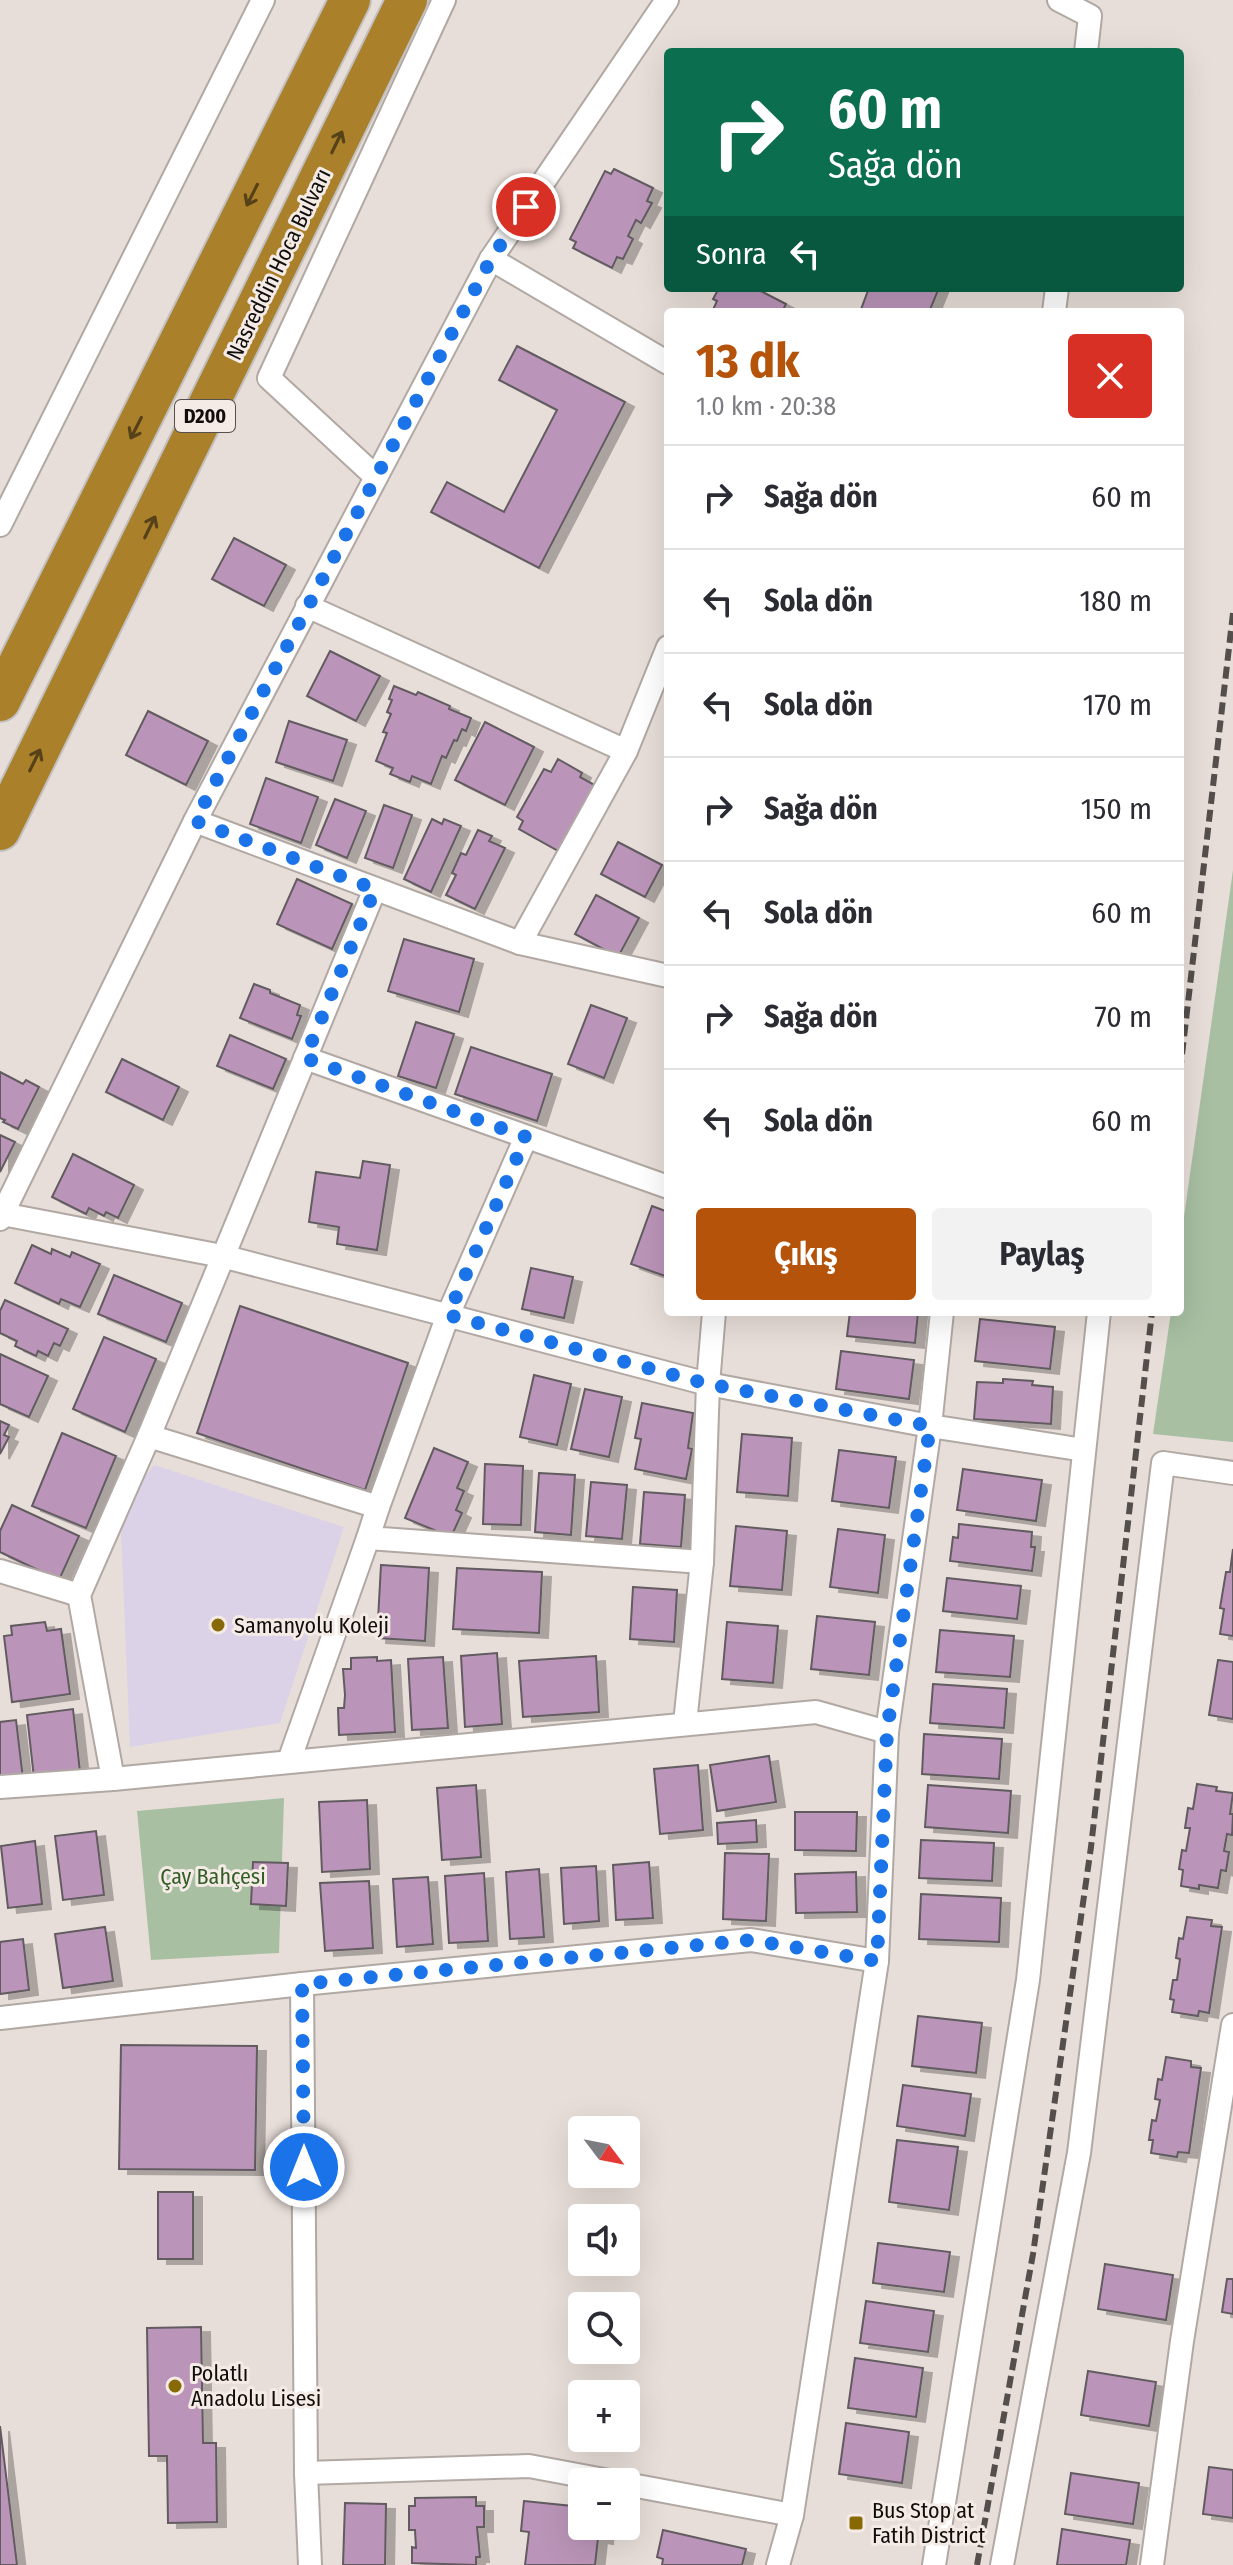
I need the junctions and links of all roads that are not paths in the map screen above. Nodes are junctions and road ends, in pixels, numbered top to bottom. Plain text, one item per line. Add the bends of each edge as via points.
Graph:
1 (263, 0) edge
2 (350, 0) edge
3 (407, 0) edge
4 (444, 0) edge
5 (667, 0) edge
6 (1059, 0) edge
7 (1086, 48) edge
8 (491, 259) junction
9 (664, 361) edge
10 (376, 477) junction
11 (0, 525) edge
12 (307, 606) junction
13 (15, 650) edge
14 (664, 657) edge
15 (0, 701) edge
16 (626, 751) junction
17 (195, 821) junction
18 (0, 830) edge
19 (375, 889) junction
20 (520, 943) junction
21 (664, 975) edge
22 (305, 1058) junction
23 (526, 1137) junction
24 (664, 1186) edge
25 (1, 1217) edge
26 (222, 1256) junction
27 (448, 1315) junction
28 (714, 1316) edge
29 (942, 1316) edge
30 (1099, 1316) edge
31 (708, 1384) junction
32 (930, 1426) junction
33 (149, 1436) junction
34 (1084, 1450) junction
35 (1233, 1473) edge
36 (378, 1507) junction
37 (368, 1538) junction
38 (702, 1562) junction
39 (0, 1571) edge
40 (79, 1595) junction
41 (685, 1723) junction
42 (887, 1732) junction
43 (289, 1761) junction
44 (113, 1779) junction
45 (0, 1787) edge
46 (877, 1961) junction
47 (302, 1984) junction
48 (0, 2018) edge
49 (1233, 2025) edge
50 (1226, 2118) edge
51 (306, 2473) junction
52 (568, 2473) edge
53 (640, 2487) edge
54 (792, 2515) junction
55 (310, 2565) edge
56 (778, 2565) edge
57 (934, 2565) edge
58 (1002, 2565) edge
59 (1152, 2565) edge

1 - 11 street
2 -> 13 highway, D200
18 -> 3 highway, Nasreddin Hoca Bulvarı / D200
4 - 10 street via 269,378
5 - 8 street
6 - 7 street via 1090,16
8 - 9 street
8 - 10 street
10 - 12 street
12 - 16 street
12 - 17 street
13 - 15 highway, D200
14 - 16 street
16 - 20 street
17 - 19 street
17 - 25 street
19 - 20 street
19 - 22 street
20 - 21 street
22 - 23 street
22 - 26 street
23 - 24 street
23 - 27 street
25 - 26 street
26 - 27 street
26 - 33 street
27 - 31 street
27 - 36 street
28 - 31 street
29 - 32 street
30 - 34 street
31 - 32 street
31 - 38 street
32 - 34 street
32 - 42 street
33 - 36 street
33 - 40 street
34 - 57 street via 1028,1980
35 - 58 street via 1163,1463 1079,2153
36 - 37 street
37 - 38 street
37 - 43 street
38 - 41 street
39 - 40 street
40 - 44 street
41 - 42 street via 816,1712
41 - 43 street
42 - 46 street
43 - 44 street
44 - 45 street
46 - 47 street via 751,1940
46 - 54 street
47 - 48 street
47 - 51 street
49 - 50 street
50 - 59 street via 1182,2341
51 - 52 street via 529,2466
51 - 55 street
53 - 54 street
54 - 56 street

